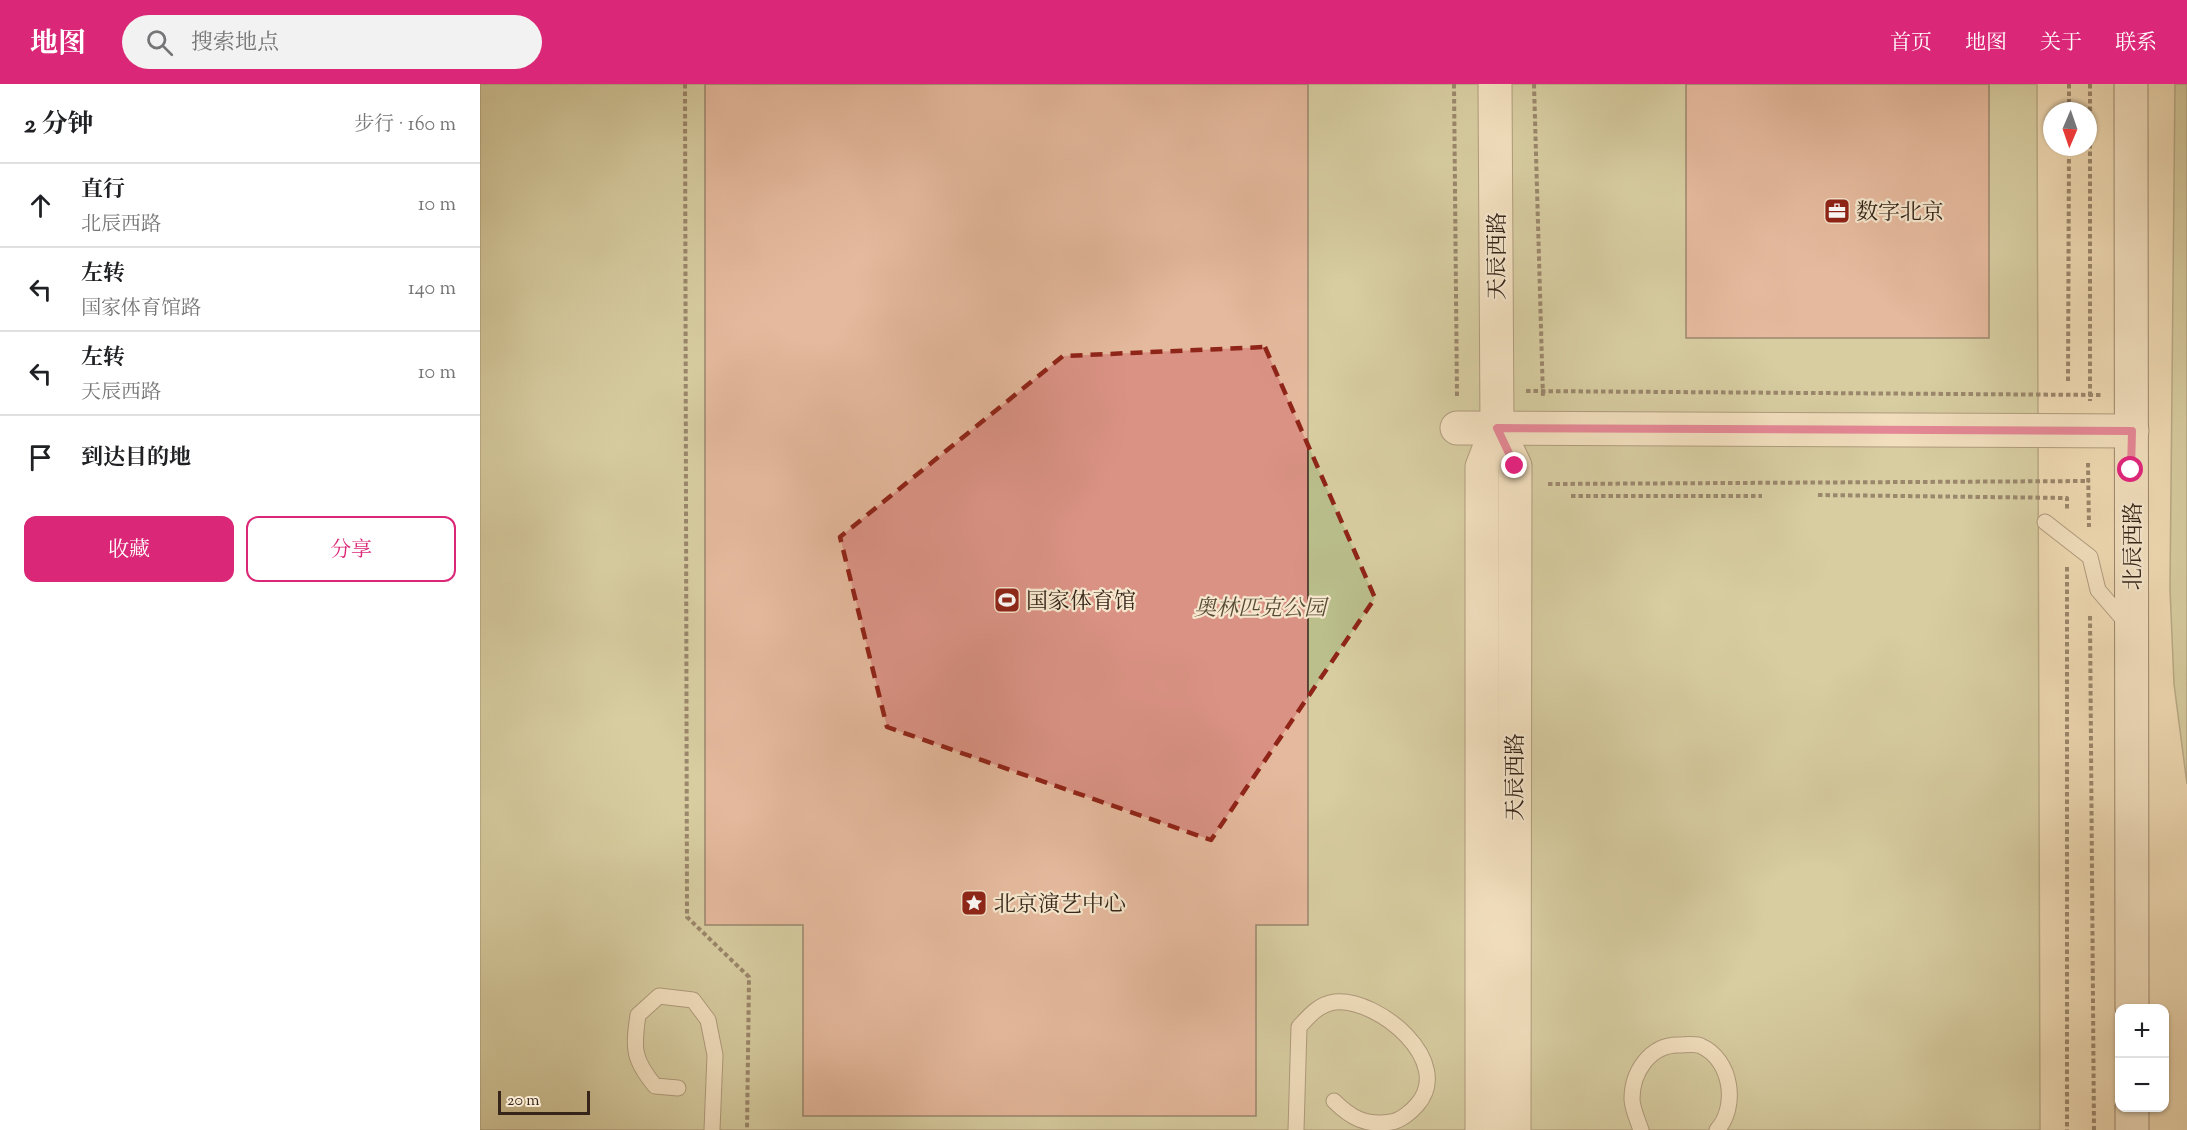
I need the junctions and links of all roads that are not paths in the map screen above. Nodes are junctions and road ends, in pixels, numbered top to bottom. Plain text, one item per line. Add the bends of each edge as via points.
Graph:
1 (1495, 84) edge
2 (2132, 84) edge
3 (1457, 428) dead end
4 (1497, 428) junction
5 (2132, 431) junction
6 (2045, 522) dead end
7 (2132, 630) junction
8 (2132, 1004) edge
9 (678, 1088) dead end
10 (1334, 1101) dead end
11 (2132, 1112) edge
12 (712, 1130) edge
13 (1296, 1130) edge
14 (1482, 1130) edge
15 (1514, 1130) edge
16 (1641, 1130) edge
17 (1717, 1130) edge
18 (2132, 1130) edge

1 - 4 street, 天辰西路
2 - 5 street, 北辰西路
3 - 4 street
4 - 5 street
4 - 14 street, 天辰西路 via 1482,467
4 - 15 street, 天辰西路 via 1515,466
5 - 7 street, 北辰西路
6 - 7 lane via 2090,557 2098,590
7 - 8 street, 北辰西路
9 - 12 lane via 655,1086 640,1067 634,1042 638,1014 659,996 693,1000 708,1020 715,1054
10 - 13 lane via 1350,1117 1369,1123 1393,1122 1412,1111 1427,1094 1428,1071 1418,1049 1402,1031 1357,1004 1335,1002 1314,1010 1299,1027
11 - 18 street
16 - 17 lane via 1632,1101 1635,1078 1646,1058 1670,1045 1700,1045 1718,1059 1727,1077 1730,1101 1724,1122

